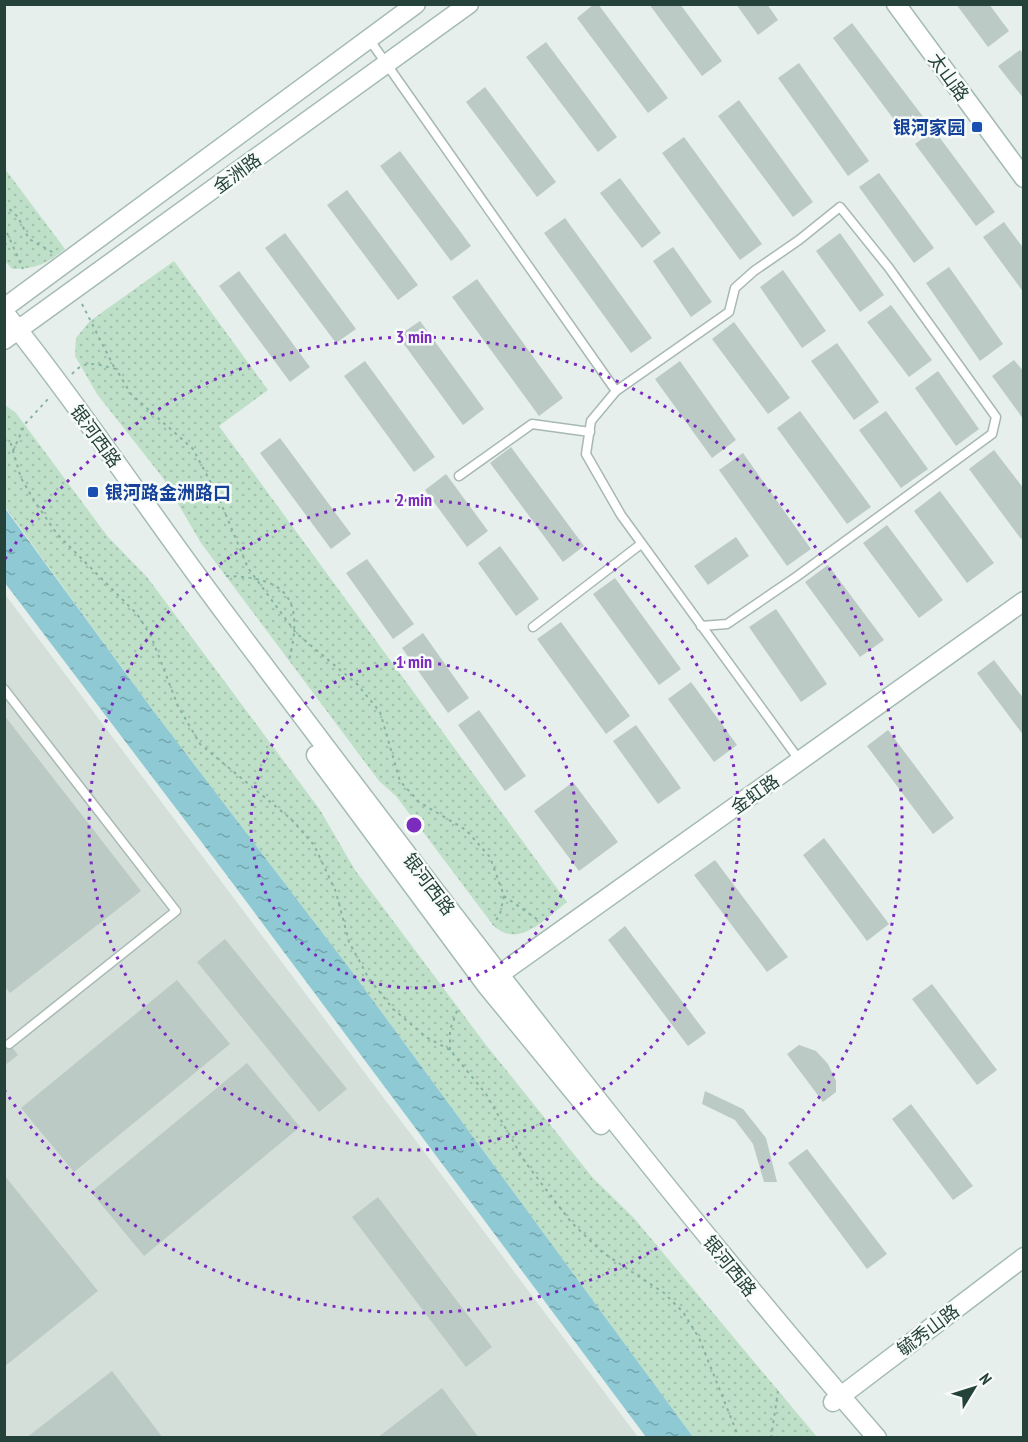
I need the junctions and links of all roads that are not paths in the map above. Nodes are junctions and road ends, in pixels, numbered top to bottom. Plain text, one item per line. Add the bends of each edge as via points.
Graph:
1 (416, 4) edge
2 (469, 4) edge
3 (896, 4) edge
4 (369, 38) junction
5 (386, 65) junction
6 (1023, 178) edge
7 (4, 310) edge
8 (9, 334) edge
9 (616, 391) junction
10 (590, 432) junction
11 (459, 476) dead end
12 (641, 544) junction
13 (1023, 601) edge
14 (701, 626) junction
15 (533, 627) dead end
16 (4, 689) edge
17 (801, 762) junction
18 (492, 980) junction
19 (9, 1044) dead end
20 (1023, 1257) edge
21 (836, 1399) junction
22 (862, 1437) edge
23 (877, 1437) edge

1 - 4 main road, 金洲路
2 - 5 main road, 金洲路
3 - 6 main road, 太山路
4 - 5 lane
4 - 7 main road, 金洲路
5 - 8 main road, 金洲路
5 - 9 lane
7 - 8 main road, 银河西路
8 - 18 main road, 银河西路
9 - 10 lane via 591,421
9 - 14 lane via 729,312 735,288 840,207 996,417 992,434 796,578 727,624
10 - 11 lane via 532,424
10 - 12 lane via 586,454
12 - 14 lane
12 - 15 lane
13 - 17 main road, 金虹路
14 - 17 lane
16 - 19 lane via 176,911
17 - 18 main road, 金虹路
18 - 21 main road, 银河西路 via 733,1289
20 - 21 main road, 毓秀山路
21 - 22 main road, 银河西路
21 - 23 main road, 银河西路

